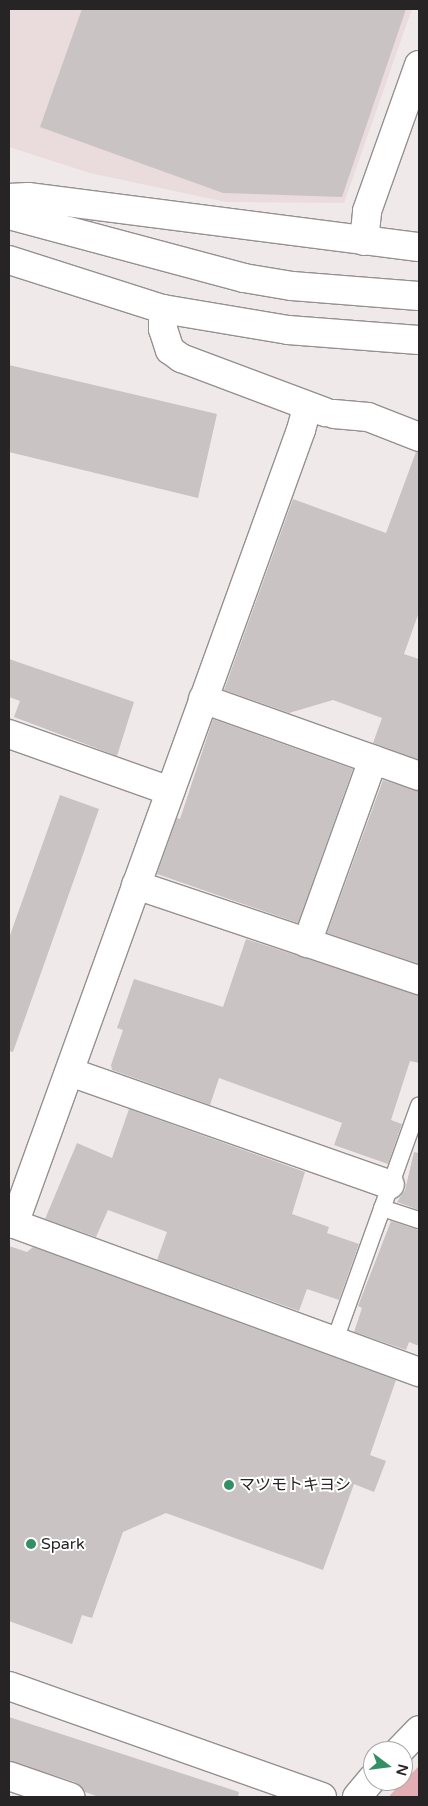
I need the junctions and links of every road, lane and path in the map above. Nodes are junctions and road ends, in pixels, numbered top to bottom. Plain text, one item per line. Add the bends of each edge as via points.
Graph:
1 (419, 65) edge
2 (9, 198) edge
3 (9, 215) edge
4 (364, 241) junction
5 (419, 246) edge
6 (9, 260) edge
7 (419, 296) edge
8 (163, 309) junction
9 (419, 340) edge
10 (307, 407) junction
11 (419, 436) edge
12 (203, 699) junction
13 (9, 734) edge
14 (374, 760) junction
15 (419, 776) edge
16 (170, 791) junction
17 (136, 885) junction
18 (307, 942) junction
19 (419, 980) edge
20 (70, 1072) junction
21 (419, 1106) edge
22 (386, 1196) junction
23 (419, 1220) edge
24 (12, 1223) edge
25 (335, 1340) junction
26 (419, 1372) edge
27 (9, 1686) edge
28 (419, 1730) edge
29 (409, 1741) edge
30 (9, 1776) edge
31 (70, 1797) edge
32 (322, 1797) edge

1 - 4 street via 367,211
2 - 4 street via 28,197
3 - 7 street via 244,278 292,286
4 - 5 street
6 - 8 street
8 - 9 street via 288,330
8 - 10 street via 163,329 170,350 181,358
10 - 11 street via 334,414 368,417
10 - 12 street via 302,430
12 - 14 street
12 - 16 street
13 - 16 street
14 - 15 street
14 - 18 street
16 - 17 street
17 - 18 street
17 - 20 street
18 - 19 street
20 - 22 street
20 - 24 street
21 - 22 lane
22 - 23 lane
22 - 25 lane
24 - 25 street
25 - 26 street
27 - 32 street
28 - 29 street
30 - 31 street

